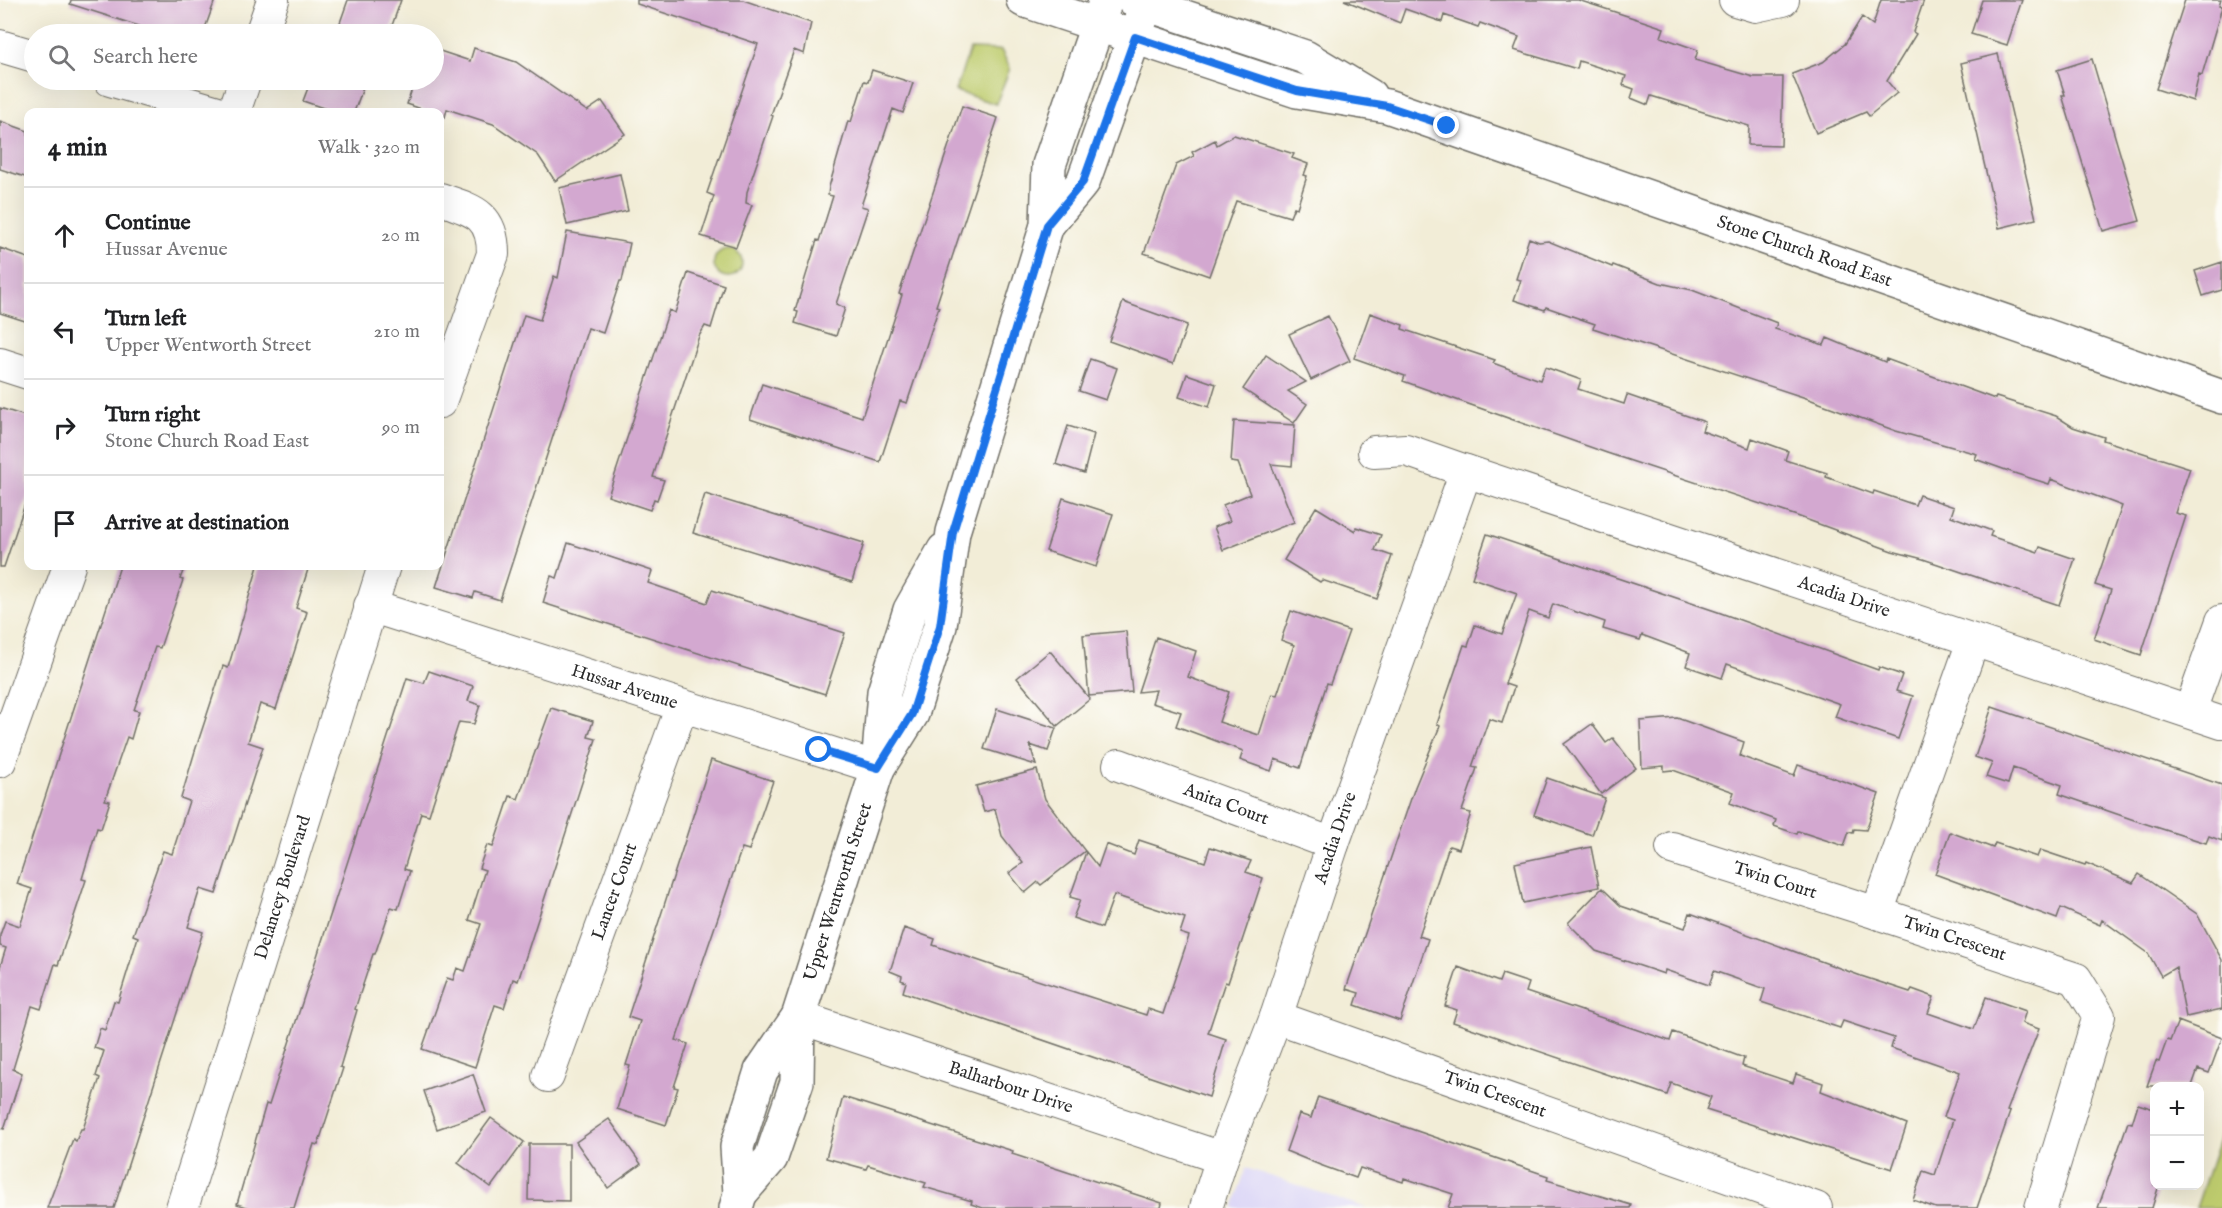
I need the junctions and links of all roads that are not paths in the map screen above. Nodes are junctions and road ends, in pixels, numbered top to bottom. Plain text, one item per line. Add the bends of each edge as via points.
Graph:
1 (273, 0) edge
2 (1023, 0) edge
3 (1143, 1) edge
4 (1102, 12) edge
5 (265, 24) edge
6 (1135, 37) junction
7 (0, 46) edge
8 (24, 53) edge
9 (144, 90) edge
10 (242, 90) edge
11 (1387, 106) junction
12 (204, 108) edge
13 (235, 108) edge
14 (444, 200) edge
15 (1047, 225) junction
16 (0, 364) edge
17 (24, 372) edge
18 (444, 391) edge
19 (2222, 397) edge
20 (1374, 452) dead end
21 (1466, 471) junction
22 (68, 570) edge
23 (383, 570) edge
24 (370, 606) junction
25 (2222, 621) edge
26 (1973, 641) junction
27 (682, 706) junction
28 (2190, 711) junction
29 (2222, 723) edge
30 (0, 761) edge
31 (1119, 765) dead end
32 (878, 768) junction
33 (1334, 844) junction
34 (1672, 848) dead end
35 (1877, 913) junction
36 (798, 1017) junction
37 (1276, 1017) junction
38 (548, 1076) dead end
39 (1222, 1158) junction
40 (738, 1201) edge
41 (182, 1208) edge
42 (1206, 1208) edge
43 (1816, 1208) edge
44 (2040, 1208) edge

1 - 5 street
2 - 4 main road, Stone Church Road East
3 - 6 main road, Upper Wentworth Street
3 - 11 main road, Stone Church Road East via 1305,57
4 - 6 main road, Stone Church Road East
4 - 15 main road, Upper Wentworth Street via 1049,165
6 - 11 main road, Stone Church Road East via 1297,91
6 - 15 main road, Upper Wentworth Street via 1083,182
7 - 8 street
9 - 12 street
10 - 13 street
11 - 19 main road, Stone Church Road East
14 - 18 street via 475,211 493,234 493,254
15 - 32 main road, Upper Wentworth Street via 953,532 940,626 912,714
16 - 17 street
20 - 21 street, Acadia Drive via 1406,450
21 - 26 street, Acadia Drive
21 - 33 street, Acadia Drive
22 - 30 street
23 - 24 street, Delancey Boulevard
24 - 27 street, Hussar Avenue
24 - 41 street, Delancey Boulevard
25 - 28 street
26 - 28 street, Acadia Drive
26 - 35 street
27 - 32 street, Hussar Avenue
27 - 38 street, Lancer Court
28 - 29 street, Acadia Drive
31 - 33 street, Anita Court
32 - 36 main road, Upper Wentworth Street
33 - 37 street, Acadia Drive
34 - 35 street, Twin Court
35 - 44 street, Twin Crescent via 2076,979 2099,1016
36 - 39 street, Balharbour Drive
36 - 40 main road, Upper Wentworth Street via 797,1082 771,1158
37 - 39 street, Acadia Drive
37 - 43 street, Twin Crescent
39 - 42 street, Acadia Drive

